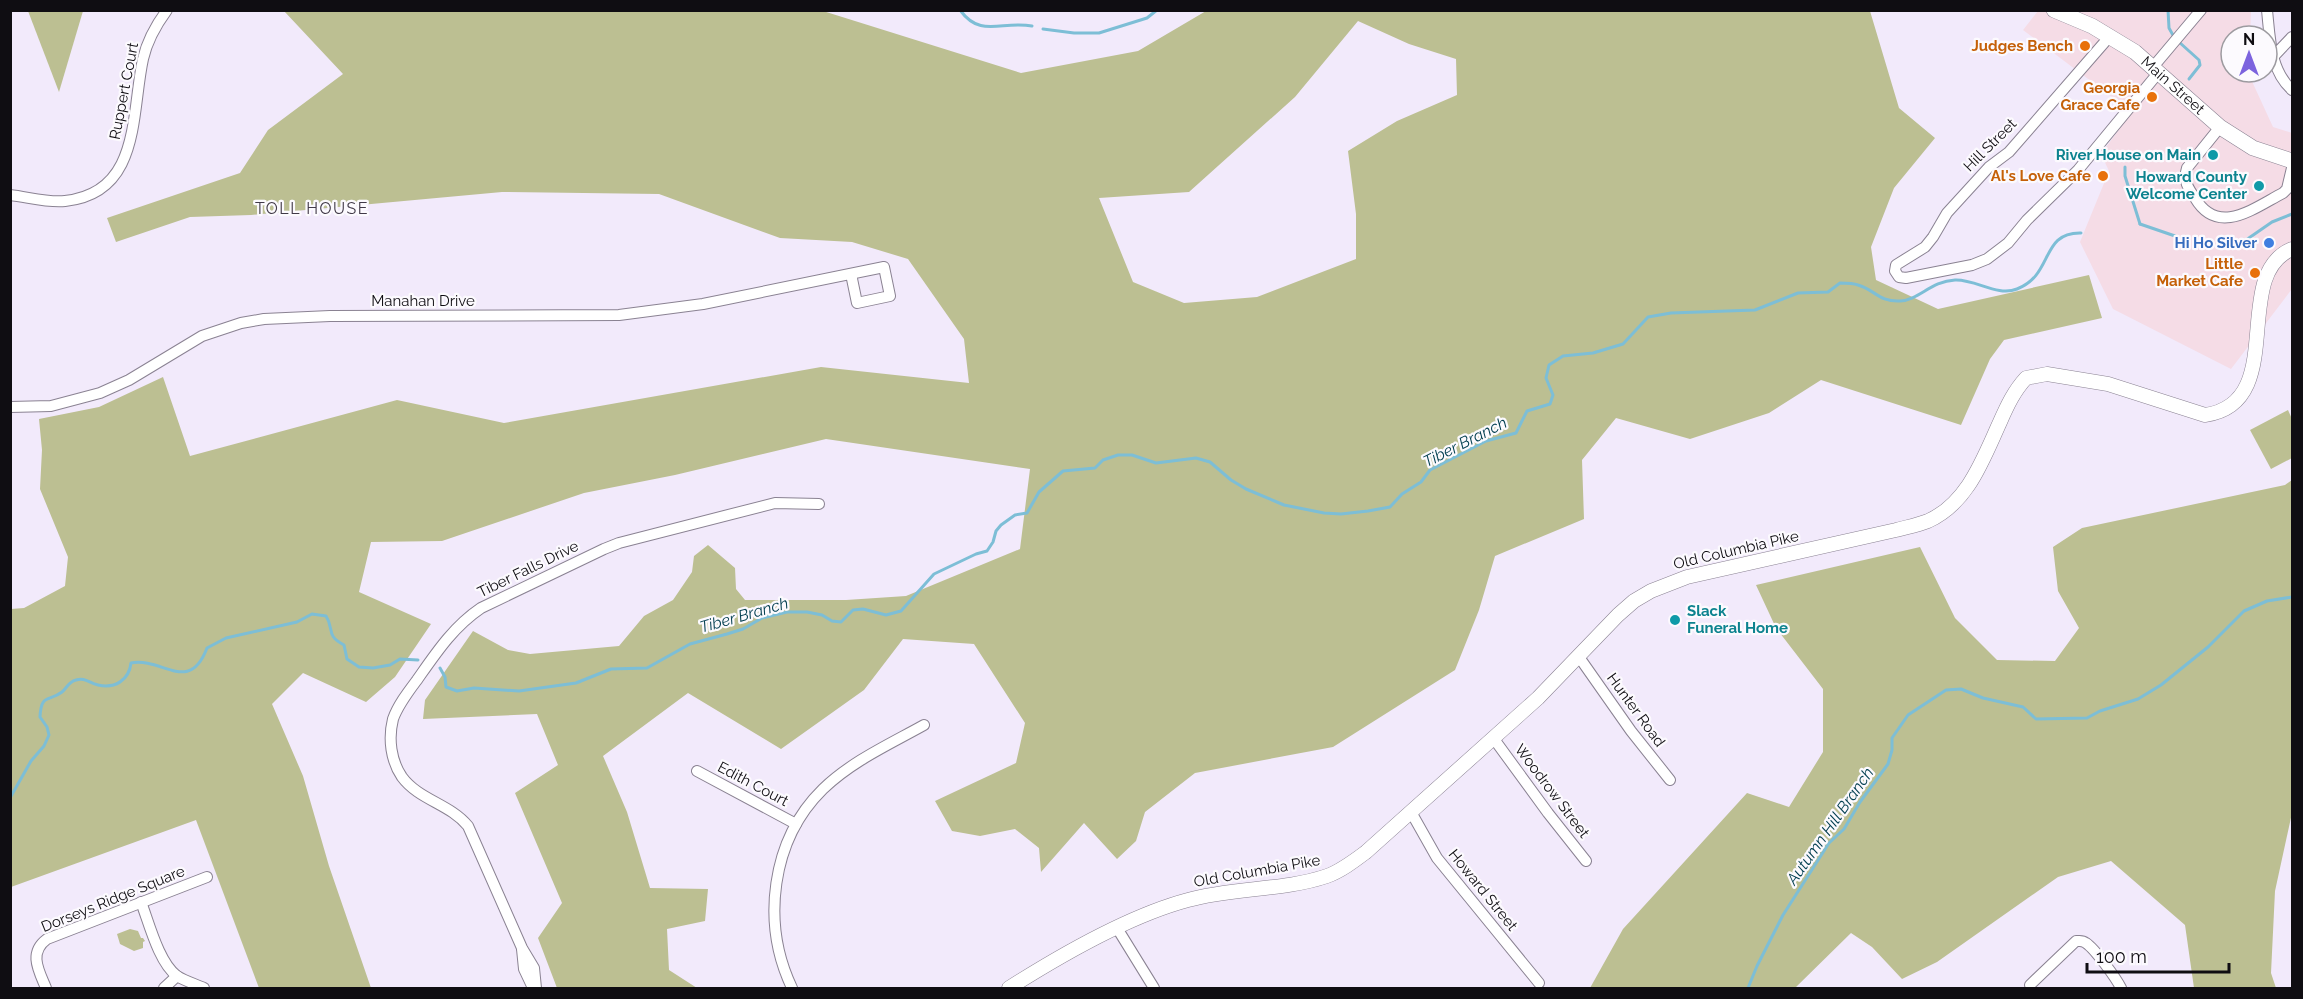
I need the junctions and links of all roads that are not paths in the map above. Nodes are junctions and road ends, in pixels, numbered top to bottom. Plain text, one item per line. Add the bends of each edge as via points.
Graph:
1 (167, 10) edge
2 (2054, 10) edge
3 (2201, 10) edge
4 (2110, 36) junction
5 (2292, 37) edge
6 (2279, 51) edge
7 (2156, 69) junction
8 (2279, 73) edge
9 (2292, 90) edge
10 (2220, 127) junction
11 (2292, 161) edge
12 (2292, 168) edge
13 (10, 195) edge
14 (2292, 249) edge
15 (851, 274) dead end
16 (10, 406) edge
17 (819, 504) dead end
18 (1579, 657) junction
19 (924, 724) dead end
20 (1494, 739) junction
21 (697, 771) dead end
22 (1670, 780) dead end
23 (1412, 812) junction
24 (796, 824) junction
25 (1586, 861) dead end
26 (207, 878) dead end
27 (141, 903) junction
28 (1118, 928) junction
29 (177, 976) junction
30 (1539, 983) dead end
31 (1025, 984) edge
32 (2030, 985) dead end
33 (46, 988) edge
34 (164, 988) edge
35 (204, 988) edge
36 (534, 988) edge
37 (792, 988) edge
38 (1009, 988) edge
39 (1154, 988) edge
40 (2121, 988) edge

1 - 13 street, Ruppert Court via 148,41 132,137 120,168 111,179 90,195 63,201
2 - 4 main road, Main Street
3 - 7 street
4 - 7 main road, Main Street
4 - 7 street, Hill Street via 2009,152 1989,167 1952,207 1925,247 1896,265 1899,277 1972,266 1987,260 2078,170
5 - 6 street
7 - 10 main road, Main Street
8 - 9 street
10 - 11 main road, Main Street via 2253,148
10 - 12 street via 2185,175 2202,210 2212,217 2233,218 2283,193
14 - 18 street, Old Columbia Pike via 2279,257 2268,273 2258,314 2251,375 2228,408 2205,415 2108,384 2047,374 2026,378 2012,396 1976,475 1941,513 1896,530 1667,583 1634,601
15 - 16 street, Manahan Drive via 703,304 619,315 264,319 202,336 100,393 51,406
17 - 36 street, Tiber Falls Drive via 775,503 604,549 470,615 446,639 402,701 391,735 397,768 416,792 453,811 468,826 534,968
18 - 20 street, Old Columbia Pike
18 - 22 street, Hunter Road
19 - 24 street via 839,775
20 - 23 street, Old Columbia Pike
20 - 25 street, Woodrow Street
21 - 24 street, Edith Court
23 - 28 street, Old Columbia Pike via 1366,852 1329,876 1187,900
23 - 30 street, Howard Street via 1437,858
24 - 37 street via 777,872 774,917 782,961
26 - 27 street, Dorseys Ridge Square
27 - 29 street via 159,950
27 - 33 street, Dorseys Ridge Square via 41,944 36,961
28 - 31 street, Old Columbia Pike
28 - 39 street
29 - 34 street
29 - 35 street
31 - 38 street, Old Columbia Pike
32 - 40 street via 2080,941 2088,945

